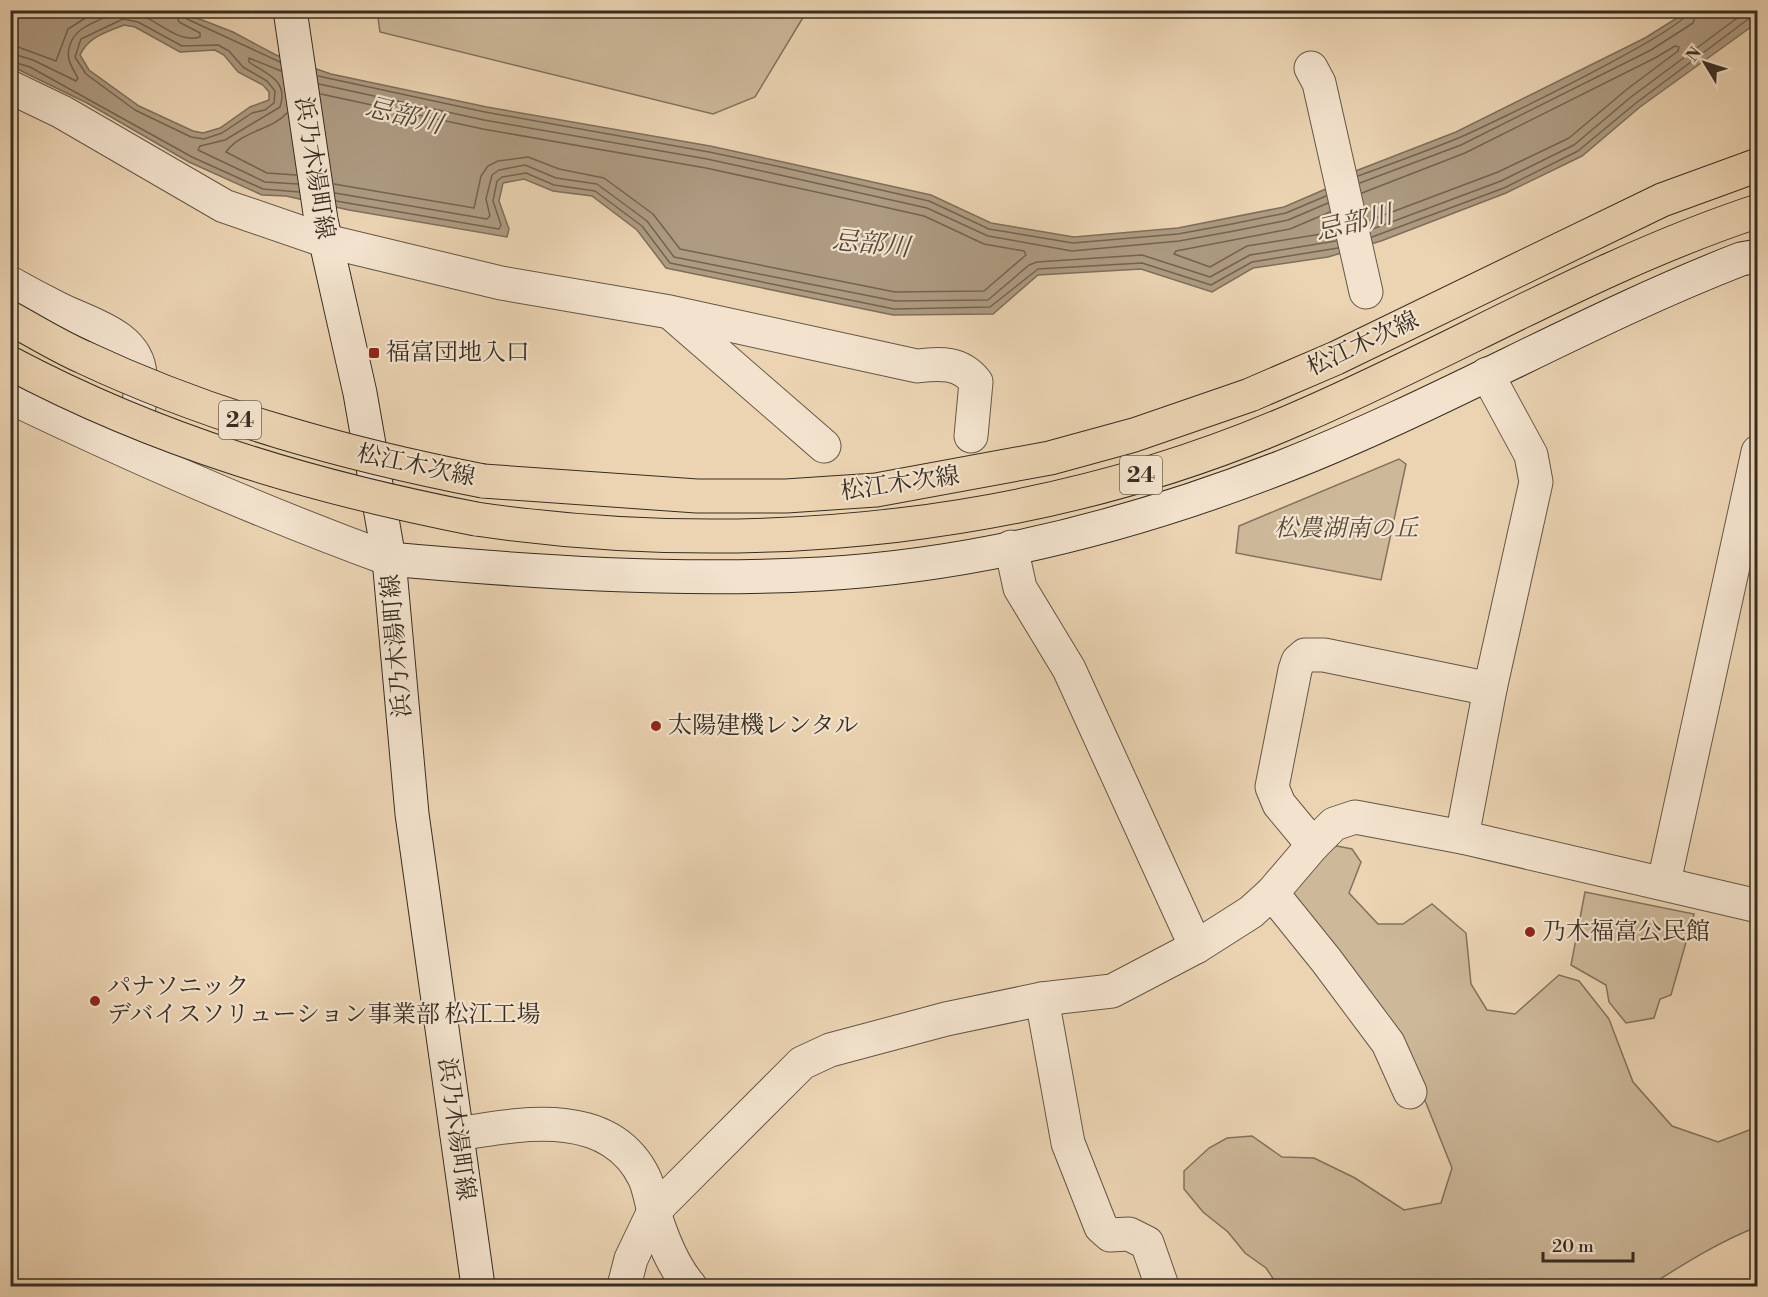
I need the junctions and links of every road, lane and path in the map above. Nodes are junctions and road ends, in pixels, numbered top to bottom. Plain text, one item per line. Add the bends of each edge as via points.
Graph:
1 (290, 10) edge
2 (1311, 68) dead end
3 (10, 87) edge
4 (1758, 165) edge
5 (1758, 211) edge
6 (323, 231) junction
7 (1758, 256) edge
8 (10, 283) edge
9 (1366, 292) dead end
10 (670, 312) junction
11 (10, 318) edge
12 (10, 363) edge
13 (1487, 374) junction
14 (10, 397) edge
15 (971, 436) dead end
16 (824, 447) dead end
17 (1758, 452) edge
18 (133, 456) junction
19 (1011, 547) junction
20 (389, 559) junction
21 (1490, 689) junction
22 (1462, 837) junction
23 (1313, 845) junction
24 (1664, 882) junction
25 (1272, 893) junction
26 (1758, 906) edge
27 (1196, 947) junction
28 (1042, 999) junction
29 (1410, 1092) dead end
30 (457, 1134) junction
31 (654, 1211) junction
32 (478, 1287) edge
33 (624, 1287) edge
34 (690, 1287) edge
35 (1162, 1287) edge

1 - 6 street, 浜乃木湯町線
2 - 9 street via 1319,83
3 - 6 street via 62,112 224,206
4 - 11 main road, 松江木次線 / 24, bridge via 1662,200 1336,358 1250,395 1134,435 1050,458 876,490 697,496 483,481 333,448 250,424 82,357
5 - 12 main road, 松江木次線 / 24, bridge via 1638,256 1382,381 1211,453 1058,497 904,525 774,536 699,537 547,529 477,519 404,505 251,465 107,410
6 - 10 street via 501,283
6 - 20 street, 浜乃木湯町線 via 360,393
7 - 13 street via 1741,259 1637,301
8 - 18 street via 104,329 123,341 135,357 141,374
10 - 15 street via 917,366 959,367 976,382
10 - 16 street
13 - 19 street via 1350,440 1186,502
13 - 21 street via 1531,455 1536,482
14 - 18 street
17 - 24 street
18 - 20 street via 303,528
19 - 20 street via 824,574 739,576 519,571
19 - 27 street via 1020,588 1069,669
20 - 30 street, 浜乃木湯町線 via 412,814
21 - 22 street
21 - 23 street via 1314,653 1298,661 1272,787 1279,804
22 - 23 street via 1355,817 1334,824
22 - 24 street
23 - 25 street
24 - 26 street
25 - 27 street via 1251,912
25 - 29 street via 1388,1043
27 - 28 street via 1112,991
28 - 31 street via 946,1019 830,1050 802,1063
28 - 35 street via 1068,1143 1101,1227 1110,1234 1130,1234 1147,1243
30 - 31 street via 504,1126 565,1125 592,1130 630,1156 645,1177
30 - 32 street, 浜乃木湯町線
31 - 33 street via 631,1259
31 - 34 street via 663,1241

